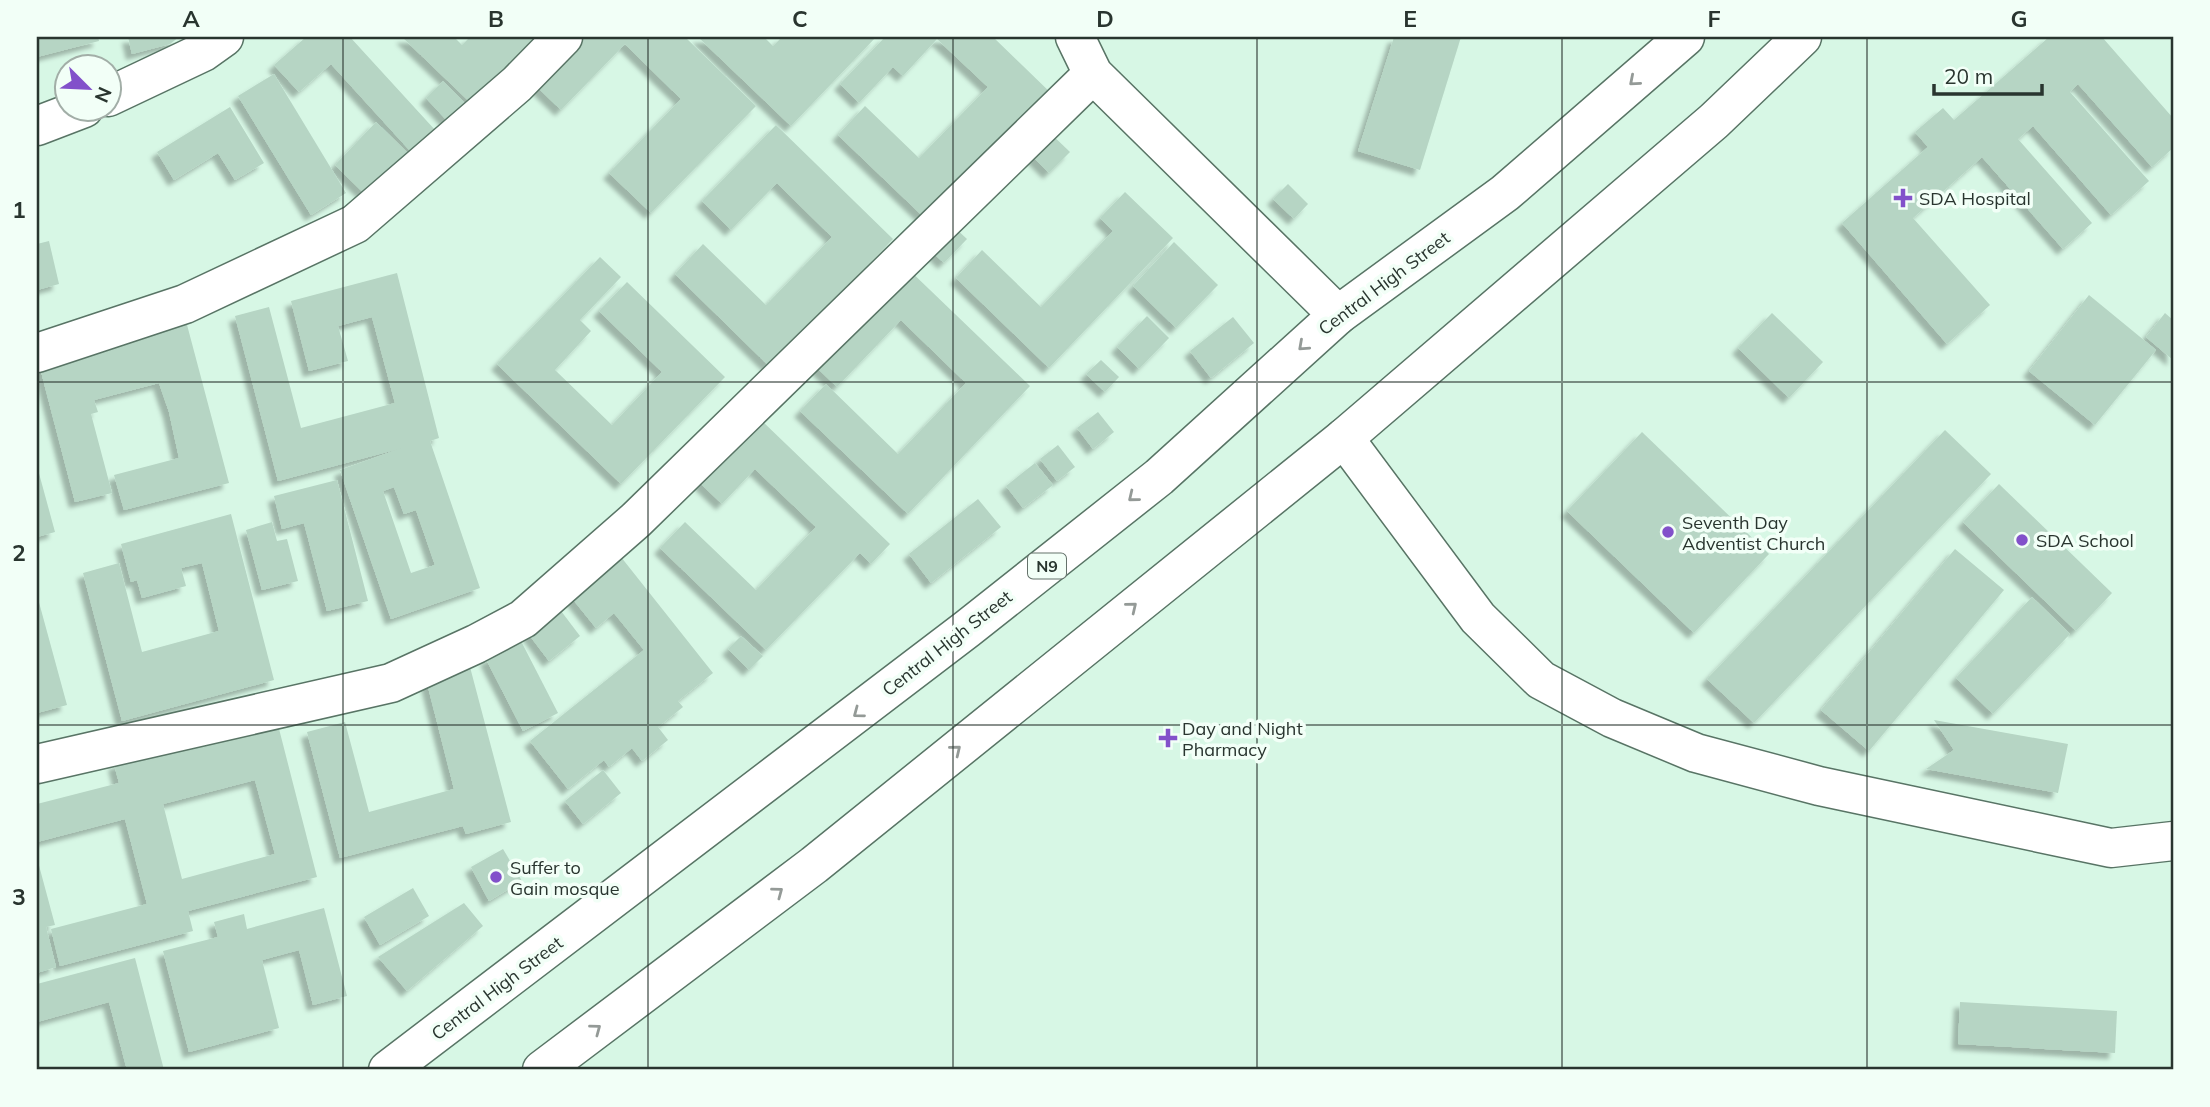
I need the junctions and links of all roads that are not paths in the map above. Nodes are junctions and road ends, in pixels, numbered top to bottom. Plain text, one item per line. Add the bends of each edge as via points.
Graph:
1 (224, 37) edge
2 (563, 37) edge
3 (1075, 37) edge
4 (1685, 37) edge
5 (1802, 37) edge
6 (1093, 74) junction
7 (122, 90) edge
8 (1338, 315) junction
9 (37, 353) edge
10 (1344, 438) junction
11 (37, 764) edge
12 (2173, 841) edge
13 (388, 1070) edge
14 (542, 1070) edge

1 - 7 main road via 203,52
2 - 9 main road via 517,84 355,224 185,304
3 - 6 main road
4 -> 8 main road, Central High Street / N9 via 1505,193
5 - 10 main road via 1714,121
6 - 8 main road
6 - 11 main road via 636,520 523,619 391,683
8 -> 13 main road, Central High Street / N9 via 1158,477 978,621
10 - 12 main road via 1478,618 1541,680 1612,718 1696,753 1832,789 2110,848
14 -> 10 main road via 814,865

